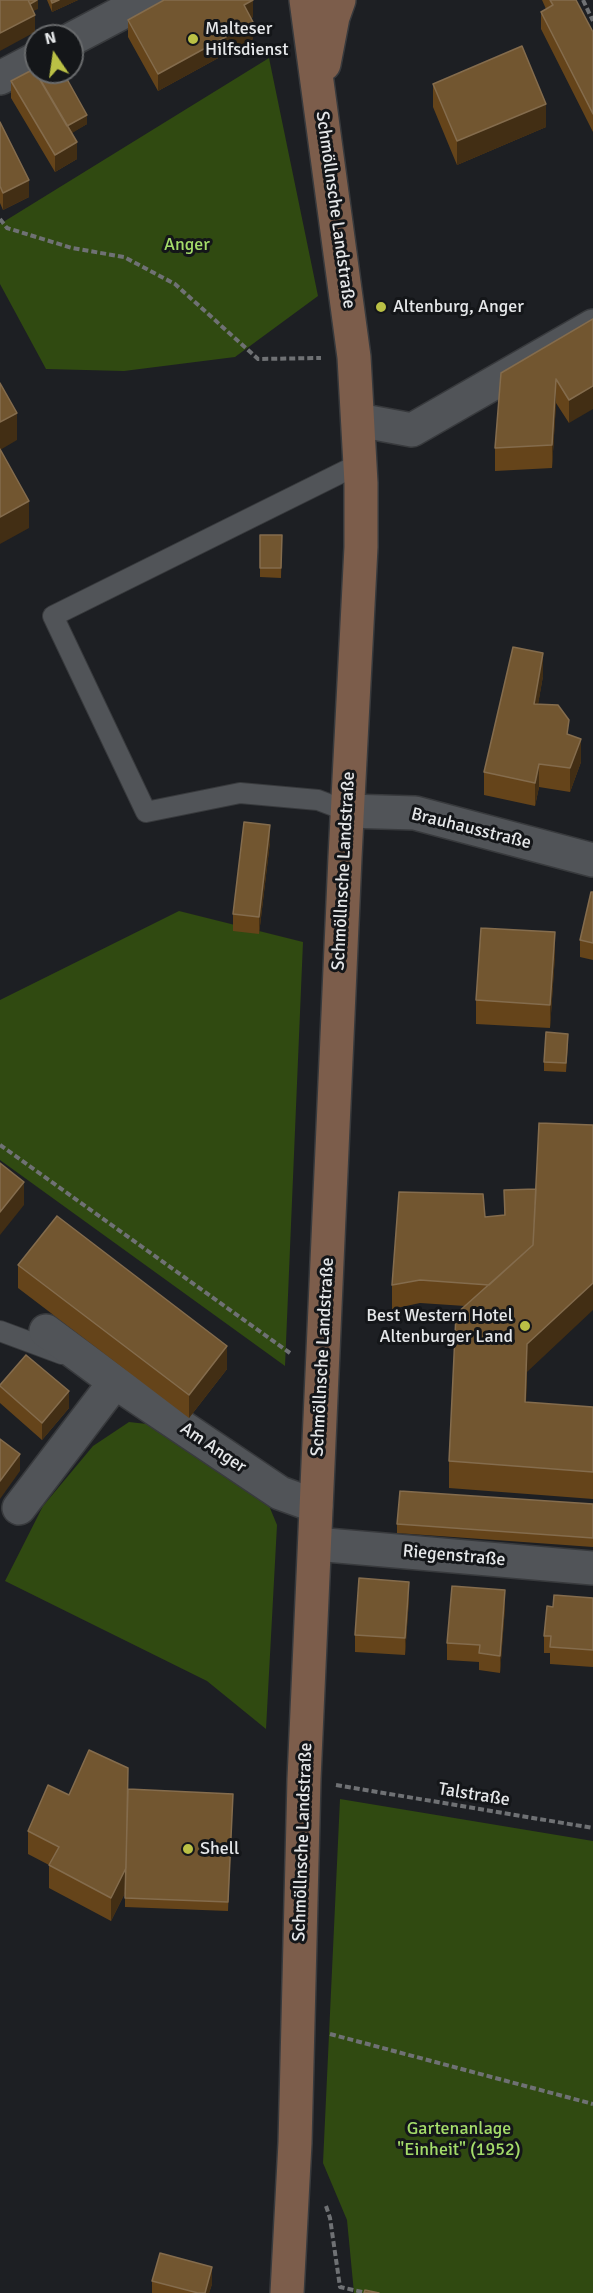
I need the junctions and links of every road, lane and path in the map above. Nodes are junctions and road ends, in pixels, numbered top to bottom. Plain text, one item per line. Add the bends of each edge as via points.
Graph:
1 (146, 0) edge
2 (306, 0) edge
3 (339, 0) edge
4 (583, 0) edge
5 (593, 21) edge
6 (84, 33) edge
7 (24, 65) edge
8 (0, 78) edge
9 (319, 92) junction
10 (0, 219) edge
11 (593, 326) edge
12 (354, 357) junction
13 (358, 420) junction
14 (361, 463) junction
15 (347, 811) junction
16 (593, 860) edge
17 (0, 1145) edge
18 (0, 1331) edge
19 (46, 1331) dead end
20 (87, 1363) junction
21 (322, 1376) junction
22 (115, 1382) junction
23 (316, 1506) junction
24 (19, 1508) dead end
25 (315, 1544) junction
26 (593, 1568) edge
27 (350, 1788) dead end
28 (593, 1828) edge
29 (298, 2026) junction
30 (593, 2104) edge
31 (340, 2287) dead end
32 (287, 2293) edge
33 (367, 2293) edge

1 - 6 street
2 - 9 main road, Schmöllnsche Landstraße
3 - 9 main road
4 - 5 path
7 - 8 street
9 - 12 main road, Schmöllnsche Landstraße
10 - 12 path via 7,228 72,248 124,257 175,284 258,359
11 - 13 street via 412,430
12 - 13 main road, Schmöllnsche Landstraße
13 - 14 main road, Schmöllnsche Landstraße
14 - 15 main road, Schmöllnsche Landstraße via 361,547
14 - 15 lane via 53,615 146,812 240,793 318,801
15 - 16 street, Brauhausstraße via 415,813
15 - 21 main road, Schmöllnsche Landstraße
17 - 21 path
18 - 20 lane, Am Anger
19 - 20 street, Am Anger
20 - 22 street, Am Anger
21 - 23 main road, Schmöllnsche Landstraße
22 - 23 street, Am Anger via 280,1493
22 - 24 street
23 - 25 main road, Schmöllnsche Landstraße
25 - 26 street, Riegenstraße
25 - 29 main road, Schmöllnsche Landstraße
27 - 28 path, Talstraße
29 - 30 path
29 - 32 main road, Schmöllnsche Landstraße
31 - 33 path

